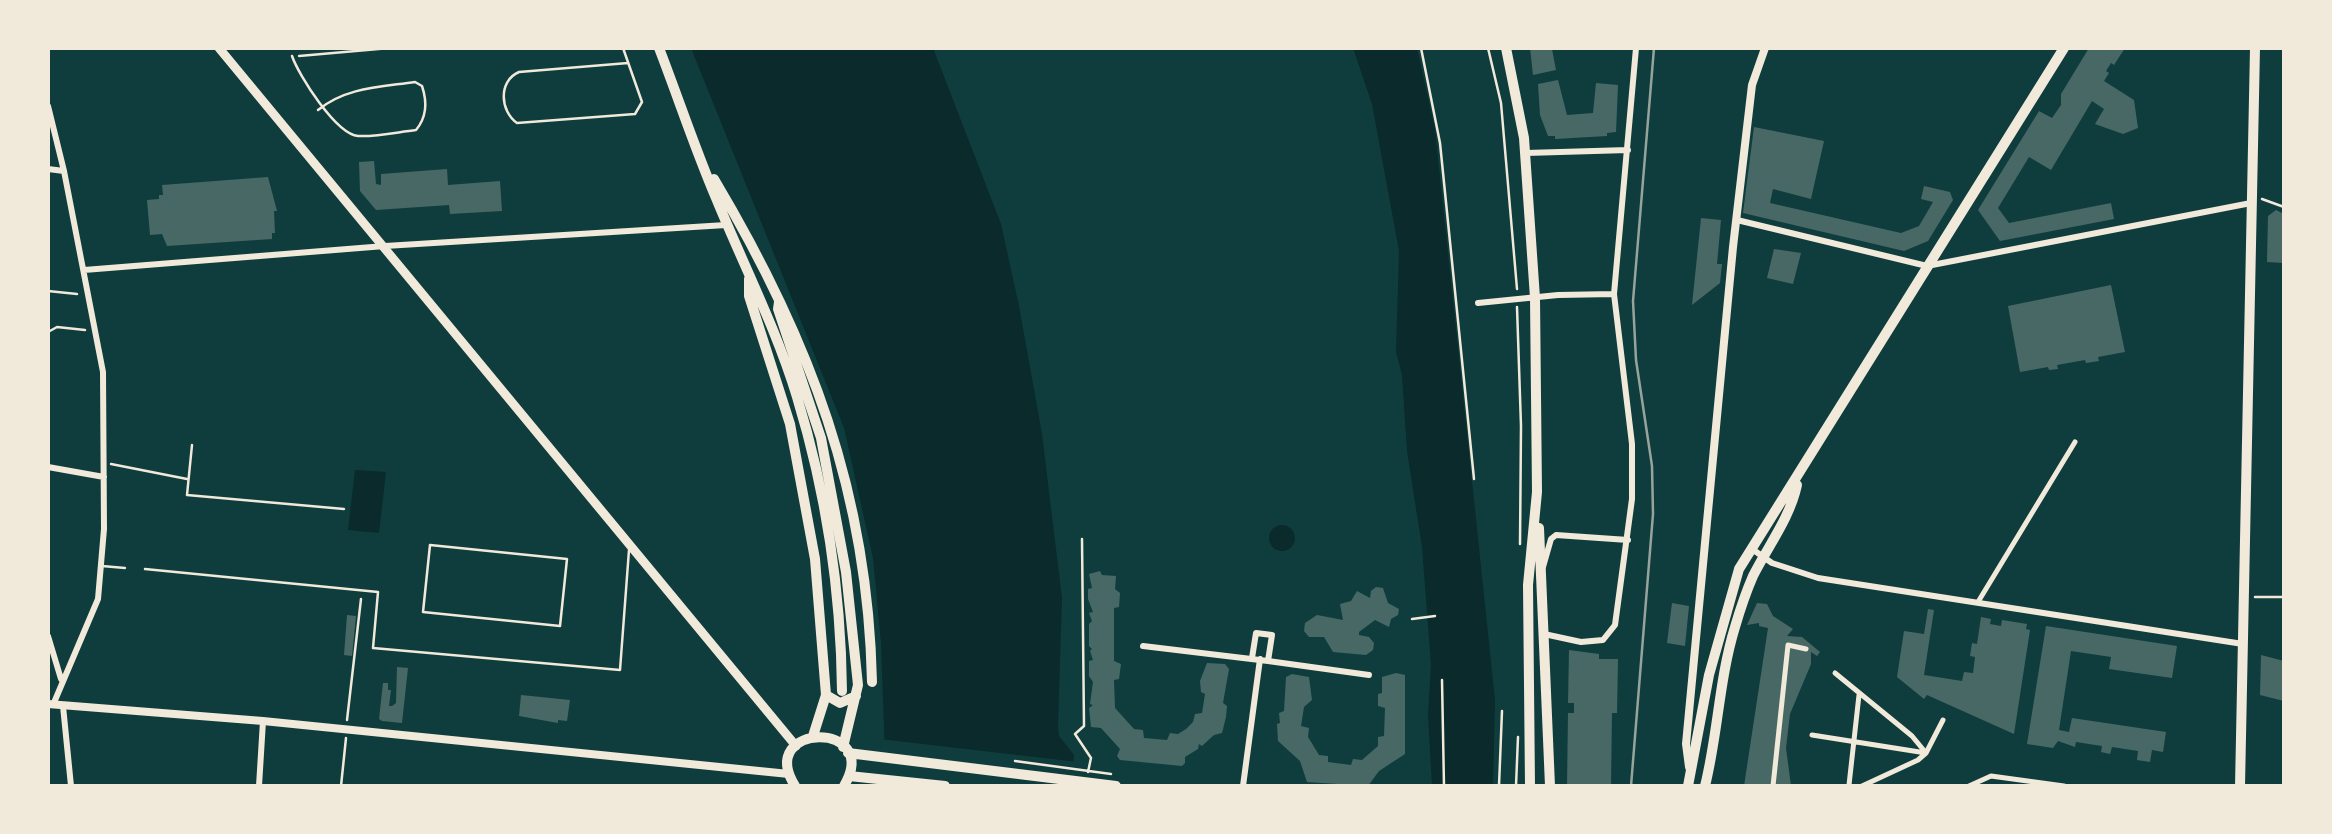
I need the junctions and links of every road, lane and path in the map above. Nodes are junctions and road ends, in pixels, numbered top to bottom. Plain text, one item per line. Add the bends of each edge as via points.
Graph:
1 (220, 48) edge
2 (390, 48) edge
3 (623, 48) edge
4 (659, 48) edge
5 (1421, 48) edge
6 (1488, 48) edge
7 (1506, 48) edge
8 (1636, 48) edge
9 (1764, 48) edge
10 (2064, 48) edge
11 (2255, 48) edge
12 (292, 56) joint
13 (628, 63) junction
14 (324, 105) junction
15 (48, 106) edge
16 (318, 110) dead end
17 (1628, 150) junction
18 (1526, 153) junction
19 (703, 160) junction
20 (48, 169) edge
21 (64, 170) junction
22 (2251, 200) junction
23 (2284, 207) edge
24 (1738, 220) junction
25 (728, 225) junction
26 (384, 246) junction
27 (1927, 266) junction
28 (84, 270) junction
29 (749, 272) junction
30 (48, 291) edge
31 (1517, 294) dead end
32 (1614, 294) junction
33 (88, 295) junction
34 (779, 296) junction
35 (1535, 298) junction
36 (1478, 303) dead end
37 (1517, 308) dead end
38 (95, 331) junction
39 (48, 332) edge
40 (2074, 442) dead end
41 (192, 445) dead end
42 (104, 462) junction
43 (48, 467) edge
44 (1800, 475) junction
45 (104, 478) junction
46 (188, 479) junction
47 (1474, 479) dead end
48 (1536, 507) junction
49 (344, 509) dead end
50 (1082, 539) dead end
51 (1628, 540) junction
52 (629, 543) junction
53 (430, 545) joint
54 (1520, 549) dead end
55 (1752, 549) junction
56 (1763, 557) junction
57 (101, 566) junction
58 (126, 568) dead end
59 (1542, 568) junction
60 (145, 569) dead end
61 (362, 590) junction
62 (2284, 597) edge
63 (2244, 598) junction
64 (1976, 605) junction
65 (1435, 616) dead end
66 (1412, 618) dead end
67 (1543, 634) junction
68 (48, 636) edge
69 (2243, 644) junction
70 (1143, 646) dead end
71 (1806, 649) dead end
72 (1260, 659) junction
73 (1836, 673) dead end
74 (1369, 674) dead end
75 (61, 680) junction
76 (1442, 680) dead end
77 (872, 682) dead end
78 (842, 691) dead end
79 (826, 695) junction
80 (857, 695) junction
81 (1859, 695) junction
82 (50, 704) edge
83 (63, 706) junction
84 (1502, 711) dead end
85 (1943, 720) dead end
86 (263, 722) junction
87 (346, 730) junction
88 (1812, 735) dead end
89 (812, 736) junction
90 (1852, 742) junction
91 (796, 746) junction
92 (845, 750) junction
93 (1926, 752) junction
94 (1088, 772) dead end
95 (789, 774) junction
96 (1689, 782) edge
97 (845, 784) edge
98 (70, 786) edge
99 (259, 786) edge
100 (341, 786) edge
101 (796, 786) edge
102 (945, 786) edge
103 (1116, 786) edge
104 (1243, 786) edge
105 (1444, 786) edge
106 (1499, 786) edge
107 (1530, 786) edge
108 (1550, 786) edge
109 (1705, 786) edge
110 (1773, 786) edge
111 (1849, 786) edge
112 (1862, 786) edge
113 (1968, 786) edge
114 (2050, 786) edge
115 (2064, 786) edge
116 (2240, 786) edge

1 - 26 main road
2 - 12 path
3 - 13 path
4 - 19 main road
5 - 47 path via 1440,143
6 - 31 path via 1501,103
7 - 18 main road
8 - 17 street
9 - 24 street via 1752,85
10 - 27 main road
11 - 22 main road
12 - 14 lane via 299,77
13 - 13 path via 508,76 506,112 518,123 636,114 642,102
14 - 14 lane via 345,93 415,82 425,94 416,130 358,136
14 - 16 lane
15 - 21 street
17 - 18 street
17 - 32 street
18 - 35 main road
19 - 25 main road
19 - 34 main road
20 - 21 street
21 - 28 street
22 - 23 path
22 - 27 street
22 - 63 main road
24 - 27 street
24 - 96 street via 1686,744
25 - 26 street
25 - 29 main road
26 - 28 street
26 - 52 main road
27 - 44 main road
28 - 33 street
29 - 78 main road via 796,396 822,498 842,640
29 - 79 main road via 749,296 805,493
30 - 33 path
32 - 35 street
32 - 51 street via 1632,444
33 - 38 street
34 - 77 main road via 820,391 849,494 864,569
34 - 80 main road via 832,483
35 - 36 street
35 - 48 main road
37 - 54 path
38 - 39 path
38 - 42 street via 103,372
40 - 64 street
41 - 46 path
42 - 45 street
42 - 46 path
43 - 45 street
44 - 55 main road
44 - 56 main road via 1794,502
45 - 57 street
46 - 49 path via 187,494
48 - 59 main road
48 - 107 main road via 1528,585
50 - 94 path via 1084,726 1074,734 1091,758
51 - 59 street via 1556,535
51 - 67 street via 1612,632 1592,642
52 - 61 lane via 620,670 372,648 378,592
52 - 91 main road
53 - 53 path via 567,559 560,626 423,612
55 - 56 street
55 - 96 main road via 1720,630
56 - 64 street via 1818,578
56 - 109 main road via 1734,628
57 - 58 lane
57 - 75 street via 98,599
59 - 67 main road
60 - 61 lane
61 - 87 path
62 - 63 path
63 - 69 main road
64 - 69 street
65 - 66 path
67 - 108 main road
68 - 75 street
69 - 116 main road
70 - 72 street
71 - 110 street via 1788,646
72 - 74 street
72 - 104 street
73 - 81 street
75 - 82 street
76 - 105 path
79 - 80 main road via 840,704
79 - 89 main road
80 - 92 main road
81 - 90 street
81 - 93 street
82 - 83 street
83 - 86 street
83 - 98 street
84 - 106 path
85 - 93 street
86 - 87 street
86 - 99 street
87 - 95 street
87 - 100 path
88 - 90 street
89 - 91 main road
89 - 92 main road via 830,737
90 - 93 street
90 - 111 street
91 - 95 main road
92 - 97 main road
92 - 103 main road
93 - 112 street
95 - 101 main road
97 - 102 main road via 880,779
111 - 112 street
113 - 114 street via 1992,776
114 - 115 street

